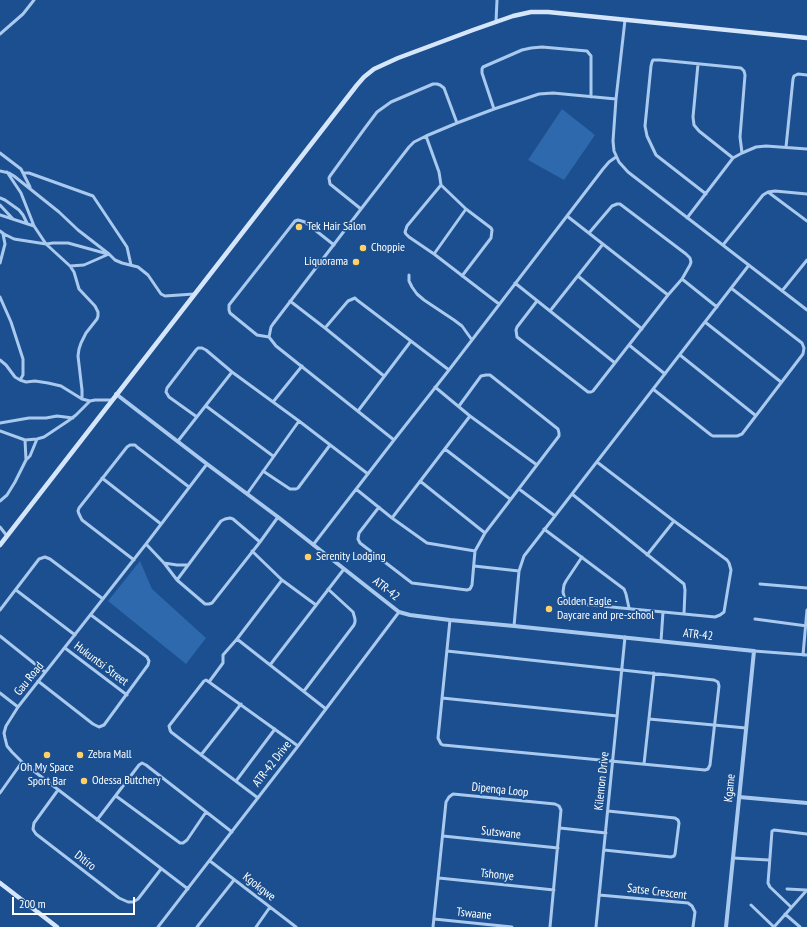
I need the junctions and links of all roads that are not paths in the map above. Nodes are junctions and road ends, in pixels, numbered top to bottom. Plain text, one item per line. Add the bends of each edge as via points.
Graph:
1 (34, 0) edge
2 (497, 0) edge
3 (625, 20) junction
4 (496, 22) junction
5 (0, 34) edge
6 (807, 38) edge
7 (698, 64) junction
8 (807, 75) edge
9 (591, 97) junction
10 (616, 100) junction
11 (494, 109) junction
12 (457, 123) junction
13 (426, 136) junction
14 (786, 147) junction
15 (807, 149) edge
16 (0, 153) edge
17 (742, 153) junction
18 (616, 157) junction
19 (733, 158) junction
20 (0, 171) edge
21 (7, 172) junction
22 (23, 173) junction
23 (441, 186) junction
24 (30, 189) junction
25 (768, 192) junction
26 (706, 194) junction
27 (807, 194) edge
28 (0, 198) edge
29 (0, 205) edge
30 (361, 209) junction
31 (466, 209) junction
32 (0, 215) edge
33 (567, 216) junction
34 (687, 218) junction
35 (15, 220) junction
36 (807, 221) edge
37 (27, 223) junction
38 (34, 226) junction
39 (0, 232) edge
40 (589, 233) junction
41 (4, 234) junction
42 (46, 244) junction
43 (603, 244) junction
44 (334, 245) junction
45 (723, 245) junction
46 (109, 254) junction
47 (434, 254) junction
48 (807, 260) edge
49 (0, 263) edge
50 (131, 265) junction
51 (749, 265) junction
52 (70, 266) junction
53 (409, 275) dead end
54 (462, 276) junction
55 (578, 276) junction
56 (682, 279) junction
57 (515, 283) junction
58 (731, 288) junction
59 (782, 291) junction
60 (194, 294) junction
61 (668, 295) junction
62 (0, 297) edge
63 (537, 300) junction
64 (290, 301) junction
65 (498, 304) junction
66 (717, 307) junction
67 (807, 310) edge
68 (550, 311) junction
69 (705, 322) junction
70 (325, 328) junction
71 (642, 329) junction
72 (269, 337) junction
73 (472, 340) junction
74 (411, 341) junction
75 (629, 345) junction
76 (680, 355) junction
77 (0, 360) edge
78 (615, 363) junction
79 (302, 366) junction
80 (449, 370) junction
81 (232, 372) junction
82 (665, 374) junction
83 (384, 376) junction
84 (20, 380) junction
85 (781, 382) junction
86 (435, 388) junction
87 (653, 390) junction
88 (116, 394) junction
89 (82, 399) junction
90 (90, 400) junction
91 (112, 400) junction
92 (273, 402) junction
93 (206, 406) junction
94 (459, 406) junction
95 (358, 411) junction
96 (755, 415) junction
97 (470, 416) junction
98 (197, 417) junction
99 (73, 418) junction
100 (299, 421) junction
101 (0, 423) edge
102 (0, 431) edge
103 (37, 439) junction
104 (25, 440) junction
105 (394, 440) junction
106 (178, 442) junction
107 (330, 445) junction
108 (445, 449) junction
109 (273, 456) junction
110 (26, 460) junction
111 (597, 462) junction
112 (207, 464) junction
113 (537, 465) junction
114 (263, 471) junction
115 (368, 474) junction
116 (102, 478) junction
117 (420, 481) junction
118 (189, 487) junction
119 (519, 488) junction
120 (356, 489) junction
121 (247, 494) junction
122 (572, 494) junction
123 (510, 499) junction
124 (0, 501) edge
125 (379, 507) junction
126 (555, 516) junction
127 (278, 517) junction
128 (392, 518) junction
129 (674, 521) junction
130 (161, 524) junction
131 (0, 527) edge
132 (544, 529) junction
133 (485, 533) junction
134 (7, 536) junction
135 (260, 542) junction
136 (146, 544) junction
137 (0, 545) edge
138 (314, 545) junction
139 (475, 551) junction
140 (252, 552) junction
141 (647, 555) junction
142 (582, 557) junction
143 (134, 560) junction
144 (164, 563) junction
145 (189, 564) junction
146 (474, 566) junction
147 (344, 569) junction
148 (519, 571) junction
149 (177, 580) junction
150 (282, 580) junction
151 (760, 584) dead end
152 (807, 588) edge
153 (328, 589) junction
154 (16, 590) junction
155 (103, 599) junction
156 (316, 605) junction
157 (629, 608) junction
158 (0, 610) edge
159 (807, 610) edge
160 (400, 612) junction
161 (663, 612) junction
162 (91, 614) junction
163 (684, 614) junction
164 (755, 619) dead end
165 (450, 620) junction
166 (514, 626) junction
167 (806, 626) edge
168 (75, 635) junction
169 (0, 636) edge
170 (625, 637) junction
171 (237, 640) junction
172 (661, 641) junction
173 (65, 648) junction
174 (447, 651) junction
175 (754, 651) junction
176 (805, 655) edge
177 (270, 665) junction
178 (622, 670) junction
179 (45, 672) junction
180 (654, 673) junction
181 (38, 682) junction
182 (209, 682) junction
183 (304, 691) junction
184 (0, 693) edge
185 (127, 695) junction
186 (442, 698) junction
187 (240, 704) junction
188 (18, 707) junction
189 (326, 709) junction
190 (618, 716) junction
191 (649, 719) junction
192 (714, 726) junction
193 (746, 728) junction
194 (275, 729) junction
195 (0, 738) edge
196 (4, 738) junction
197 (298, 746) junction
198 (201, 755) junction
199 (613, 761) junction
200 (22, 762) junction
201 (644, 764) junction
202 (236, 781) junction
203 (58, 790) junction
204 (0, 793) edge
205 (116, 796) junction
206 (739, 797) junction
207 (258, 798) junction
208 (807, 804) edge
209 (608, 811) junction
210 (206, 812) junction
211 (97, 820) junction
212 (560, 828) junction
213 (232, 832) junction
214 (606, 833) junction
215 (807, 834) edge
216 (443, 836) junction
217 (558, 848) junction
218 (604, 850) junction
219 (733, 858) junction
220 (769, 860) junction
221 (210, 861) junction
222 (161, 869) junction
223 (439, 878) junction
224 (234, 880) junction
225 (0, 883) edge
226 (188, 889) junction
227 (787, 889) dead end
228 (554, 890) junction
229 (807, 890) edge
230 (599, 895) junction
231 (751, 905) dead end
232 (270, 907) junction
233 (792, 907) junction
234 (785, 914) junction
235 (434, 919) junction
236 (56, 927) edge
237 (158, 927) edge
238 (197, 927) edge
239 (256, 927) edge
240 (296, 927) edge
241 (433, 927) edge
242 (512, 927) edge
243 (550, 927) edge
244 (596, 927) edge
245 (693, 927) edge
246 (726, 927) edge
247 (774, 927) edge
248 (800, 927) edge

1 - 5 street via 23,14
2 - 4 street
3 - 4 main road via 531,12
3 - 6 main road
3 - 10 street
4 - 60 main road via 398,58 374,69 364,77
7 - 17 street via 741,68 744,71 740,137
7 - 19 street via 694,124
7 - 26 street via 653,60 644,126 656,155
8 - 14 street via 798,74 793,79
9 - 10 street
9 - 11 street via 545,93
9 - 11 street via 591,56 587,51 531,48 483,67 482,73
10 - 18 street via 613,141
11 - 12 street
12 - 13 street
12 - 30 street via 444,88 437,84 391,102 377,112 329,178 330,184
13 - 23 street via 439,172
13 - 30 street via 409,147
14 - 15 street
14 - 17 street via 756,147
16 - 22 street
17 - 19 street
18 - 33 street via 603,169
18 - 34 street via 628,172
19 - 26 street
20 - 21 street
21 - 24 street
21 - 38 street via 21,193
22 - 24 street
22 - 50 street via 30,173 93,196 127,247
23 - 31 street
23 - 47 street via 407,226 405,232
24 - 46 street
25 - 27 street
25 - 36 street
25 - 45 street
26 - 34 street
28 - 37 street via 19,210
29 - 35 street
30 - 44 street
31 - 47 street
31 - 54 street via 491,228 492,235
32 - 35 street
33 - 40 street
33 - 57 street
34 - 45 street
35 - 37 street
37 - 38 street
38 - 42 street
39 - 41 street
40 - 43 street
40 - 56 street via 612,206 620,204 690,258 690,265
41 - 42 street via 14,239
41 - 49 street via 5,244
42 - 46 street via 68,243
42 - 52 street
43 - 55 street
43 - 61 street
44 - 64 street
44 - 72 street via 305,222 295,221 230,305 230,313 257,335
45 - 51 street
46 - 50 street via 115,260
46 - 52 street via 84,264
47 - 54 street
48 - 59 street
50 - 60 street via 148,275 165,296
51 - 58 street
51 - 59 street
52 - 89 street via 79,289 98,312 97,319 86,333 79,349
53 - 73 street via 409,281 417,294 462,326
54 - 65 street
55 - 68 street
55 - 71 street
56 - 61 street
56 - 66 street
57 - 63 street
57 - 65 street
58 - 66 street
58 - 85 street via 802,343 803,354
59 - 67 street
60 - 88 main road
61 - 71 street
62 - 84 street via 11,322 22,360 23,375
63 - 68 street
63 - 78 street via 517,327 517,337 588,392 596,389
64 - 70 street
64 - 72 street via 271,327
65 - 73 street
66 - 69 street
68 - 78 street
69 - 76 street
69 - 85 street
70 - 74 street via 348,301 355,298
70 - 83 street
71 - 75 street
72 - 79 street via 276,346
73 - 80 street
74 - 80 street
74 - 83 street
75 - 78 street
75 - 82 street
76 - 82 street
76 - 96 street
77 - 84 street
79 - 92 street
79 - 95 street
80 - 86 street
81 - 92 street
81 - 93 street
81 - 98 street via 206,350 196,350 166,392 169,397
82 - 87 street
83 - 95 street
84 - 89 street via 61,386
85 - 96 street
86 - 94 street
86 - 105 street
87 - 96 street via 714,436 740,436
87 - 111 street
88 - 91 main road
88 - 106 street, ATR-42
89 - 90 street
90 - 91 street
90 - 99 street
91 - 134 main road
92 - 100 street
93 - 98 street
93 - 109 street
94 - 97 street
94 - 113 street via 481,376 490,375 559,431 559,436
95 - 105 street
97 - 108 street
97 - 113 street
98 - 106 street
99 - 101 street via 53,416
99 - 103 street
100 - 107 street
100 - 109 street
102 - 104 street
103 - 104 street
103 - 110 street
104 - 110 street
105 - 115 street
106 - 112 street, ATR-42
107 - 114 street via 296,489 290,489
107 - 115 street
108 - 117 street
108 - 123 street
109 - 114 street
110 - 124 street via 15,482
111 - 122 street
111 - 129 street
112 - 118 street, Gau Road
112 - 121 street, ATR-42
113 - 119 street
114 - 121 street
115 - 120 street
116 - 118 street via 127,447 132,445
116 - 130 street
116 - 143 street via 79,508 79,514 82,520
117 - 128 street
117 - 133 street
118 - 130 street, Gau Road
119 - 123 street
119 - 126 street
120 - 125 street
120 - 138 street
121 - 127 street, ATR-42
122 - 126 street
122 - 141 street
123 - 133 street
125 - 128 street
125 - 146 street via 359,533 359,541 412,583 467,590 472,585
126 - 132 street
127 - 135 street
127 - 138 street, ATR-42
128 - 139 street via 427,543
129 - 141 street
129 - 163 street via 727,560 731,570 724,612 715,617
130 - 136 street, Gau Road
131 - 134 street
132 - 142 street
132 - 148 street via 524,556
133 - 139 street
134 - 137 main road
135 - 140 street
135 - 145 street via 233,519 225,518
136 - 143 street, Gau Road
136 - 144 street
138 - 147 street, ATR-42
139 - 146 street
140 - 149 street via 209,604 205,604
140 - 150 street
141 - 163 street via 684,584
142 - 157 street via 624,589
142 - 157 street via 564,585 565,600 570,603
143 - 155 street, Gau Road
144 - 145 street
144 - 149 street
145 - 149 street
146 - 148 street
147 - 153 street
147 - 160 street, ATR-42
148 - 166 street
150 - 156 street
150 - 171 street
151 - 152 street
153 - 156 street
153 - 183 street via 353,612 355,622
154 - 155 street via 39,560 45,557
154 - 158 street
154 - 168 street
155 - 162 street, Gau Road
156 - 177 street
157 - 161 street
159 - 167 street
160 - 165 street, ATR-42
160 - 189 street, ATR-42 Drive
161 - 163 street
161 - 172 street
162 - 168 street, Gau Road
162 - 185 street via 149,661
164 - 167 street
165 - 166 street, ATR-42
165 - 174 street
166 - 170 street, ATR-42
167 - 176 street
168 - 173 street, Gau Road
169 - 179 street
170 - 172 street, ATR-42
170 - 178 street, Kilemon Drive
171 - 177 street
171 - 182 street via 223,655 223,663
172 - 175 street, ATR-42
173 - 179 street, Gau Road
173 - 185 street, Hukuntsi Street
174 - 178 street
174 - 186 street
175 - 176 street
175 - 193 street, Kgame
177 - 183 street
178 - 180 street
178 - 190 street, Kilemon Drive
179 - 181 street, Gau Road
180 - 191 street
180 - 192 street via 718,682
181 - 185 street via 99,727 104,725
181 - 188 street, Gau Road
182 - 187 street
182 - 198 street via 204,681 169,728
183 - 189 street
184 - 188 street
186 - 190 street
186 - 199 street via 438,738 443,744
187 - 194 street
187 - 198 street
188 - 196 street, Gau Road via 6,726
189 - 197 street, ATR-42 Drive
190 - 199 street, Kilemon Drive
191 - 192 street
191 - 201 street
192 - 193 street
192 - 201 street via 708,769
193 - 206 street, Kgame
194 - 197 street
194 - 202 street
195 - 196 street
196 - 200 street via 7,746
197 - 207 street, ATR-42 Drive
198 - 202 street
199 - 201 street
199 - 209 street, Kilemon Drive
200 - 203 street
200 - 204 street
202 - 207 street
203 - 211 street
203 - 222 street, Ditiro via 34,823 34,831 119,898 128,902 138,899
205 - 210 street via 180,843 187,840
205 - 210 street via 142,763
205 - 211 street
206 - 208 street
206 - 219 street, Kgame
207 - 213 street, ATR-42 Drive
209 - 214 street, Kilemon Drive
209 - 218 street via 676,818 679,822 676,854 671,857
210 - 213 street
211 - 222 street
212 - 214 street
212 - 216 street, Dipenqa Loop via 561,810 555,804 453,794 446,802
212 - 217 street, Dipenqa Loop
213 - 221 street, ATR-42 Drive
214 - 218 street, Kilemon Drive
215 - 220 street via 773,830
216 - 217 street, Sutswane
216 - 223 street, Dipenqa Loop
217 - 228 street, Dipenqa Loop
218 - 230 street, Kilemon Drive
219 - 220 street
219 - 246 street, Kgame
220 - 233 street via 770,887
221 - 224 street, Kgokgwe
221 - 226 street, ATR-42 Drive
222 - 226 street
223 - 228 street, Tshonye
223 - 235 street, Dipenqa Loop
224 - 232 street, Kgokgwe
224 - 238 street
225 - 236 main road
226 - 237 street, ATR-42 Drive
227 - 229 street
228 - 243 street, Dipenqa Loop
229 - 233 street
230 - 244 street, Kilemon Drive
230 - 245 street, Satse Crescent via 688,903 695,912
231 - 247 street
232 - 239 street
232 - 240 street, Kgokgwe
233 - 234 street
234 - 247 street
234 - 248 street
235 - 241 street, Dipenqa Loop
235 - 242 street, Tswaane

